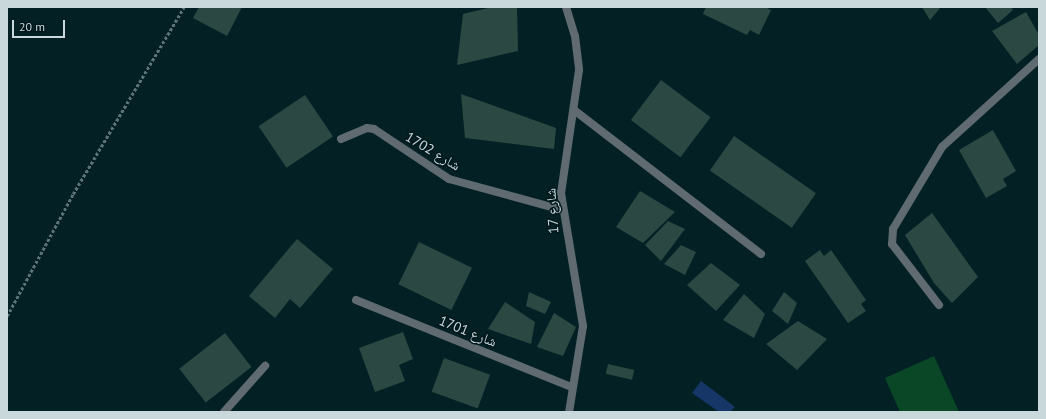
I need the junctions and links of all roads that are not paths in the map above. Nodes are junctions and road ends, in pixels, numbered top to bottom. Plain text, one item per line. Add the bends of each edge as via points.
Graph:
1 (566, 7) edge
2 (1039, 59) edge
3 (574, 110) junction
4 (341, 139) dead end
5 (562, 210) junction
6 (762, 254) dead end
7 (356, 300) dead end
8 (939, 305) dead end
9 (265, 366) dead end
10 (571, 387) junction
11 (224, 412) edge
12 (569, 412) edge

1 - 3 street, شارع 17 via 575,36 579,70
2 - 8 street via 942,147 892,232 894,248
3 - 5 street, شارع 17 via 562,180
3 - 6 street
4 - 5 street, شارع 1702 via 367,128 374,129 449,179
5 - 10 street, شارع 17 via 583,326
7 - 10 street, شارع 1701
9 - 11 street
10 - 12 street, شارع 17

